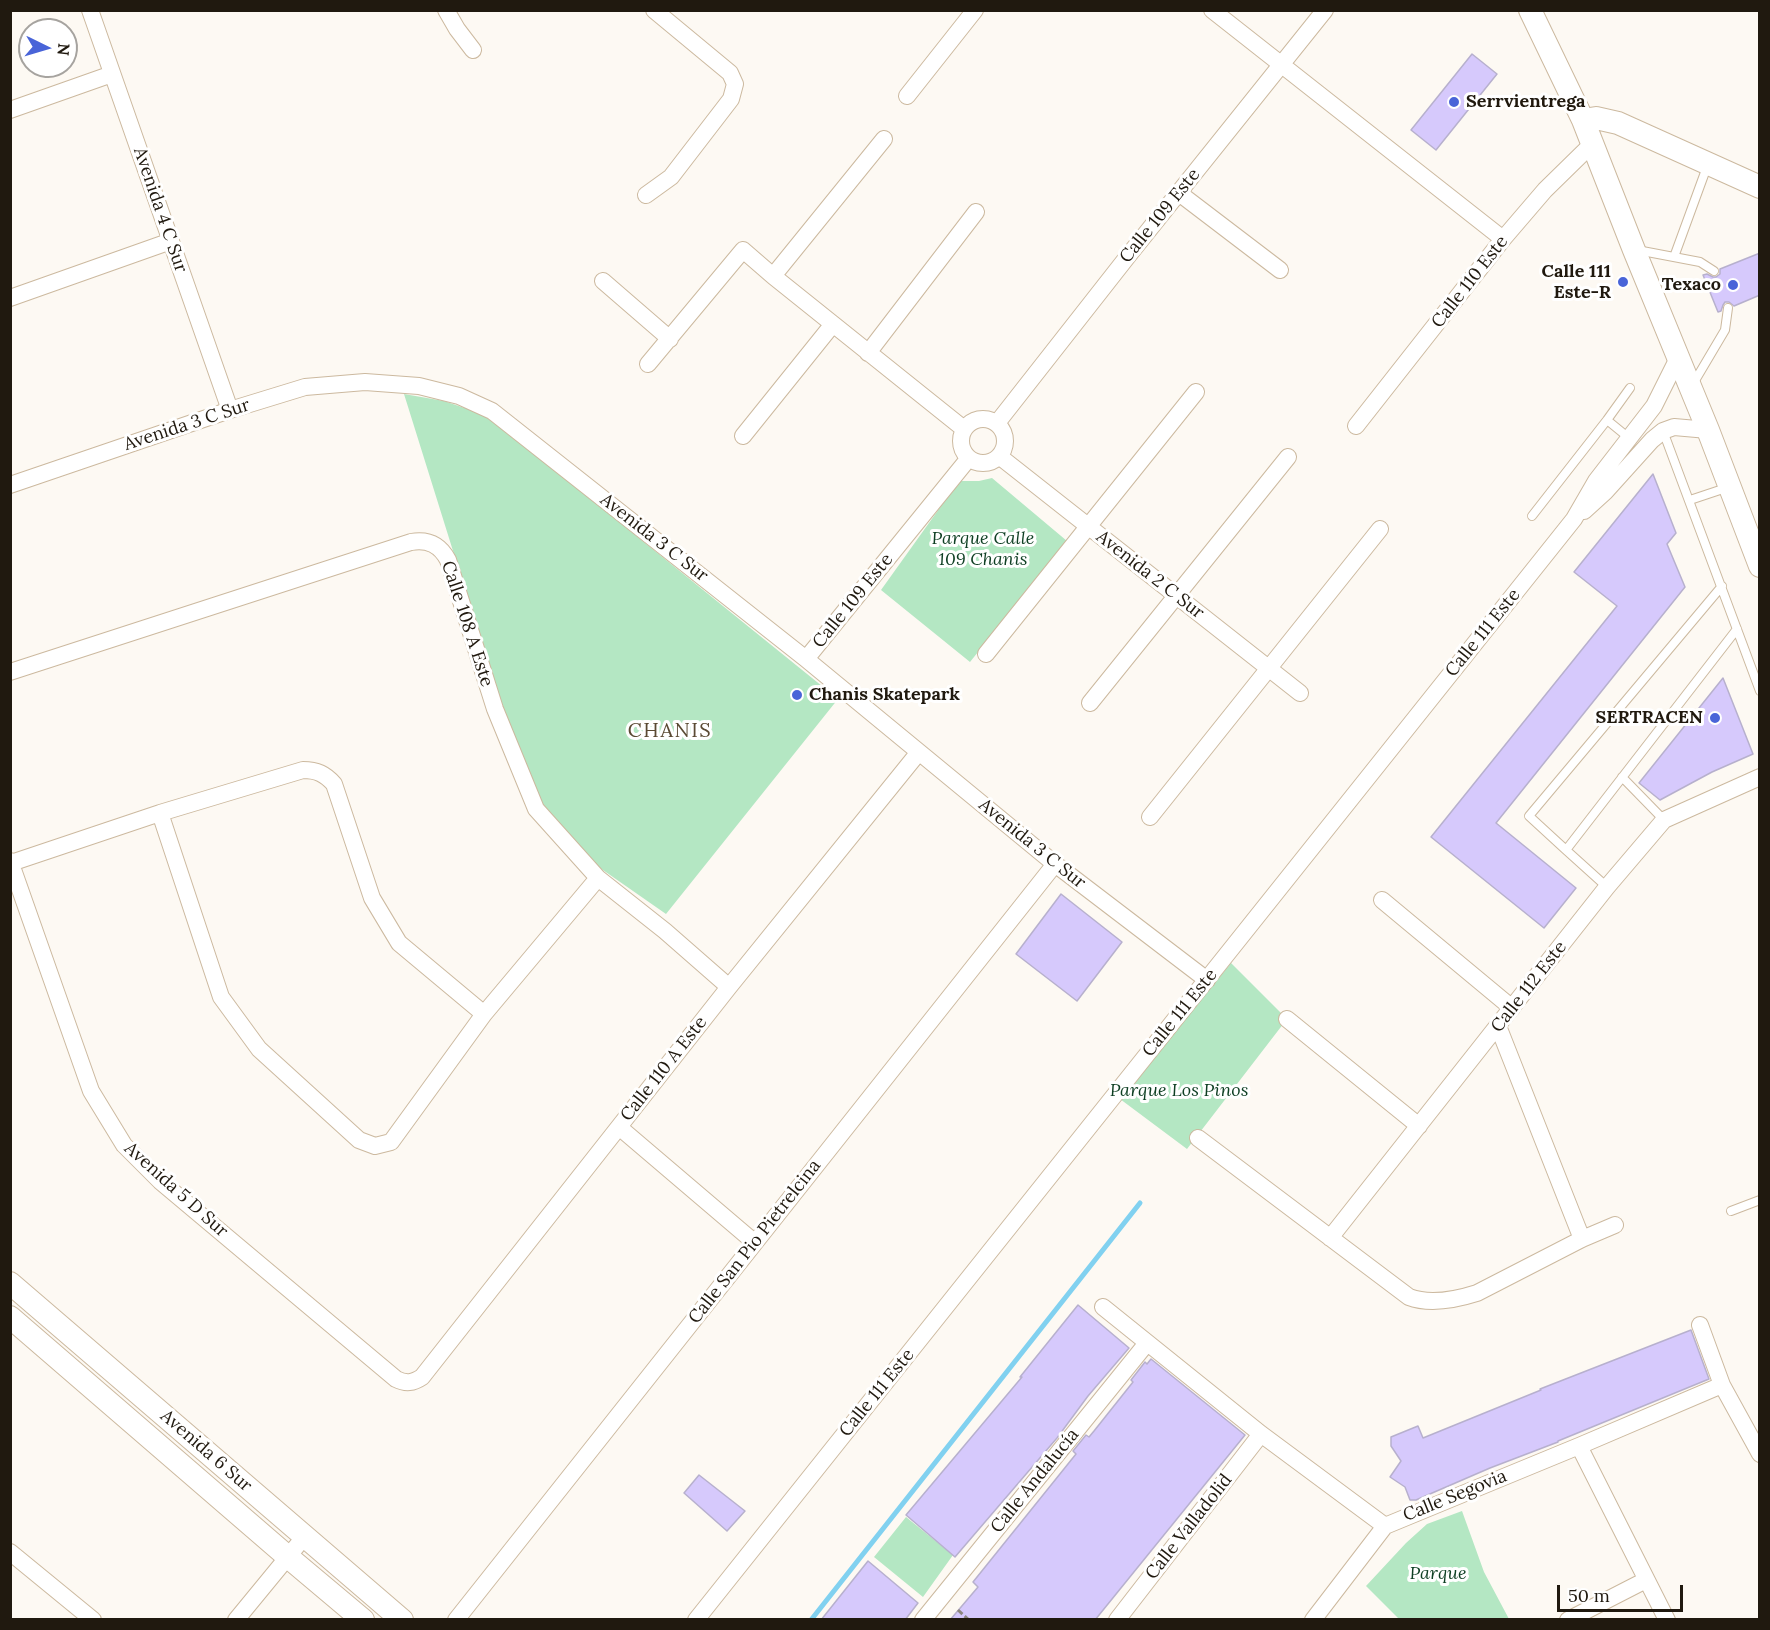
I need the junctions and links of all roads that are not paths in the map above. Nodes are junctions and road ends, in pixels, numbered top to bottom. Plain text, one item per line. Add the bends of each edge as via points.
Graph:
1 (90, 10) edge
2 (446, 10) edge
3 (654, 10) edge
4 (975, 10) edge
5 (1212, 10) edge
6 (1325, 10) edge
7 (1530, 10) edge
8 (473, 50) dead end
9 (1281, 66) junction
10 (112, 74) junction
11 (907, 96) dead end
12 (10, 110) edge
13 (1582, 120) junction
14 (884, 139) dead end
15 (1592, 144) junction
16 (1708, 164) junction
17 (1760, 187) edge
18 (1179, 193) junction
19 (646, 195) dead end
20 (975, 212) dead end
21 (1503, 239) junction
22 (171, 241) junction
23 (1634, 250) junction
24 (1674, 257) junction
25 (1280, 270) dead end
26 (1714, 271) dead end
27 (773, 276) junction
28 (603, 281) dead end
29 (10, 298) edge
30 (1728, 308) dead end
31 (833, 324) junction
32 (670, 339) junction
33 (868, 353) junction
34 (1679, 356) junction
35 (648, 364) dead end
36 (1691, 387) junction
37 (1630, 388) dead end
38 (1196, 392) dead end
39 (230, 410) junction
40 (1607, 420) junction
41 (997, 423) junction
42 (1356, 426) dead end
43 (964, 429) junction
44 (1708, 430) junction
45 (1663, 431) junction
46 (743, 436) dead end
47 (1629, 438) junction
48 (999, 456) junction
49 (1288, 457) dead end
50 (969, 459) junction
51 (10, 484) edge
52 (1729, 487) junction
53 (1690, 500) junction
54 (1532, 516) dead end
55 (1574, 519) junction
56 (1088, 526) junction
57 (1380, 529) dead end
58 (1758, 554) edge
59 (1722, 586) junction
60 (1176, 596) junction
61 (1737, 629) junction
62 (986, 654) dead end
63 (806, 659) junction
64 (1268, 668) junction
65 (10, 672) edge
66 (1760, 691) edge
67 (1300, 693) dead end
68 (1090, 703) dead end
69 (919, 752) junction
70 (1622, 777) junction
71 (1760, 777) edge
72 (160, 813) junction
73 (1150, 817) dead end
74 (1664, 820) junction
75 (1566, 850) junction
76 (11, 862) edge
77 (1056, 864) junction
78 (598, 878) junction
79 (1607, 887) junction
80 (1382, 900) dead end
81 (1207, 980) junction
82 (729, 987) junction
83 (1512, 1008) junction
84 (484, 1014) junction
85 (1287, 1019) dead end
86 (1498, 1026) junction
87 (1419, 1126) junction
88 (619, 1127) junction
89 (1198, 1138) dead end
90 (1760, 1200) edge
91 (1731, 1211) dead end
92 (1615, 1225) dead end
93 (1330, 1238) junction
94 (1582, 1239) junction
95 (754, 1242) junction
96 (10, 1283) edge
97 (1103, 1307) dead end
98 (10, 1317) edge
99 (1701, 1325) dead end
100 (1147, 1342) junction
101 (409, 1383) joint
102 (1722, 1385) junction
103 (1261, 1434) junction
104 (1579, 1446) junction
105 (1760, 1454) edge
106 (1385, 1526) junction
107 (305, 1536) junction
108 (10, 1552) edge
109 (288, 1557) junction
110 (1646, 1580) junction
111 (93, 1620) edge
112 (236, 1620) edge
113 (363, 1620) edge
114 (402, 1620) edge
115 (456, 1620) edge
116 (696, 1620) edge
117 (923, 1620) edge
118 (1118, 1620) edge
119 (1313, 1620) edge
120 (1568, 1620) edge
121 (1667, 1620) edge

1 - 10 street, Avenida 4 C Sur
2 - 8 street
3 - 19 street via 730,73 735,84 731,99 671,177
4 - 11 street
5 - 9 street
6 - 9 street, Calle 109 Este
7 - 13 main road
9 - 18 street, Calle 109 Este
9 - 21 street
10 - 12 street
10 - 22 street, Avenida 4 C Sur
13 - 15 main road
13 - 16 main road via 1596,118 1618,123
14 - 27 street
15 - 21 street, Calle 110 Este
15 - 23 main road
16 - 17 main road
16 - 24 lane
18 - 25 street
18 - 41 street, Calle 109 Este
20 - 33 street
21 - 42 street, Calle 110 Este
22 - 29 street
22 - 39 street, Avenida 4 C Sur
23 - 24 lane
23 - 34 main road
24 - 26 lane via 1700,261
27 - 31 street
27 - 32 street via 743,250
28 - 32 street
30 - 36 lane via 1725,330
31 - 33 street
31 - 46 street
32 - 35 street
33 - 43 street
34 - 36 main road
34 - 47 street, Calle 111 Este via 1654,406
36 - 44 main road
37 - 40 lane
38 - 56 street
39 - 51 street, Avenida 3 C Sur
39 - 63 street, Avenida 3 C Sur via 305,387 366,382 419,386 459,396 492,411
40 - 47 lane
40 - 54 lane
41 - 43 street via 983,418
41 - 48 street via 1005,443
43 - 50 street via 960,442
44 - 45 street via 1674,427
44 - 52 main road
45 - 53 lane
45 - 55 street, Calle 111 Este
47 - 55 street, Calle 111 Este via 1596,481
48 - 50 street via 984,463
48 - 56 street, Avenida 2 C Sur
49 - 60 street
50 - 63 street, Calle 109 Este
52 - 53 lane
52 - 58 main road
53 - 59 lane
55 - 81 street, Calle 111 Este
56 - 60 street, Avenida 2 C Sur
56 - 62 street
57 - 64 street
59 - 61 lane
59 - 75 lane via 1529,816
60 - 64 street, Avenida 2 C Sur
60 - 68 street
61 - 66 lane
61 - 70 lane
63 - 69 street, Avenida 3 C Sur
64 - 67 street, Avenida 2 C Sur
64 - 73 street
65 - 78 street, Calle 108 A Este via 411,542 429,542 444,552 448,560 495,709 536,809
69 - 77 street, Avenida 3 C Sur
69 - 82 street, Calle 110 A Este
70 - 74 lane
70 - 75 lane
71 - 74 street, Calle 112 Este
72 - 76 street
72 - 84 street via 303,770 321,772 334,784 372,898 399,943
72 - 84 street via 221,997 259,1049 358,1140 375,1146 391,1142
74 - 79 street, Calle 112 Este
75 - 79 lane
76 - 101 street, Avenida 5 D Sur via 91,1091 124,1145 160,1181 396,1379
77 - 81 street, Avenida 3 C Sur
77 - 95 street, Calle San Pio Pietrelcina
78 - 82 street, Calle 108 A Este
78 - 84 street
79 - 83 street, Calle 112 Este
80 - 83 street
81 - 116 street, Calle 111 Este
82 - 88 street, Calle 110 A Este
83 - 86 street, Calle 112 Este
85 - 87 street
86 - 87 street, Calle 112 Este
86 - 94 street
87 - 93 street, Calle 112 Este
88 - 95 street
88 - 101 street, Calle 110 A Este via 422,1377
89 - 93 street
90 - 91 lane
92 - 94 street
93 - 94 street via 1409,1297 1424,1301 1477,1293
95 - 115 street, Calle San Pio Pietrelcina
96 - 107 main road, Avenida 6 Sur
97 - 100 street, Calle Segovia
98 - 109 main road, Avenida 6 Sur
99 - 102 street
100 - 103 street, Calle Segovia
100 - 117 street, Calle Andalucía
102 - 104 street, Calle Segovia
102 - 105 street
103 - 106 street, Calle Segovia
103 - 118 street, Calle Valladolid
104 - 106 street, Calle Segovia
104 - 110 street
106 - 119 street
107 - 109 street
107 - 114 main road, Avenida 6 Sur
108 - 111 street
109 - 112 street
109 - 113 main road, Avenida 6 Sur
110 - 120 street
110 - 121 street

